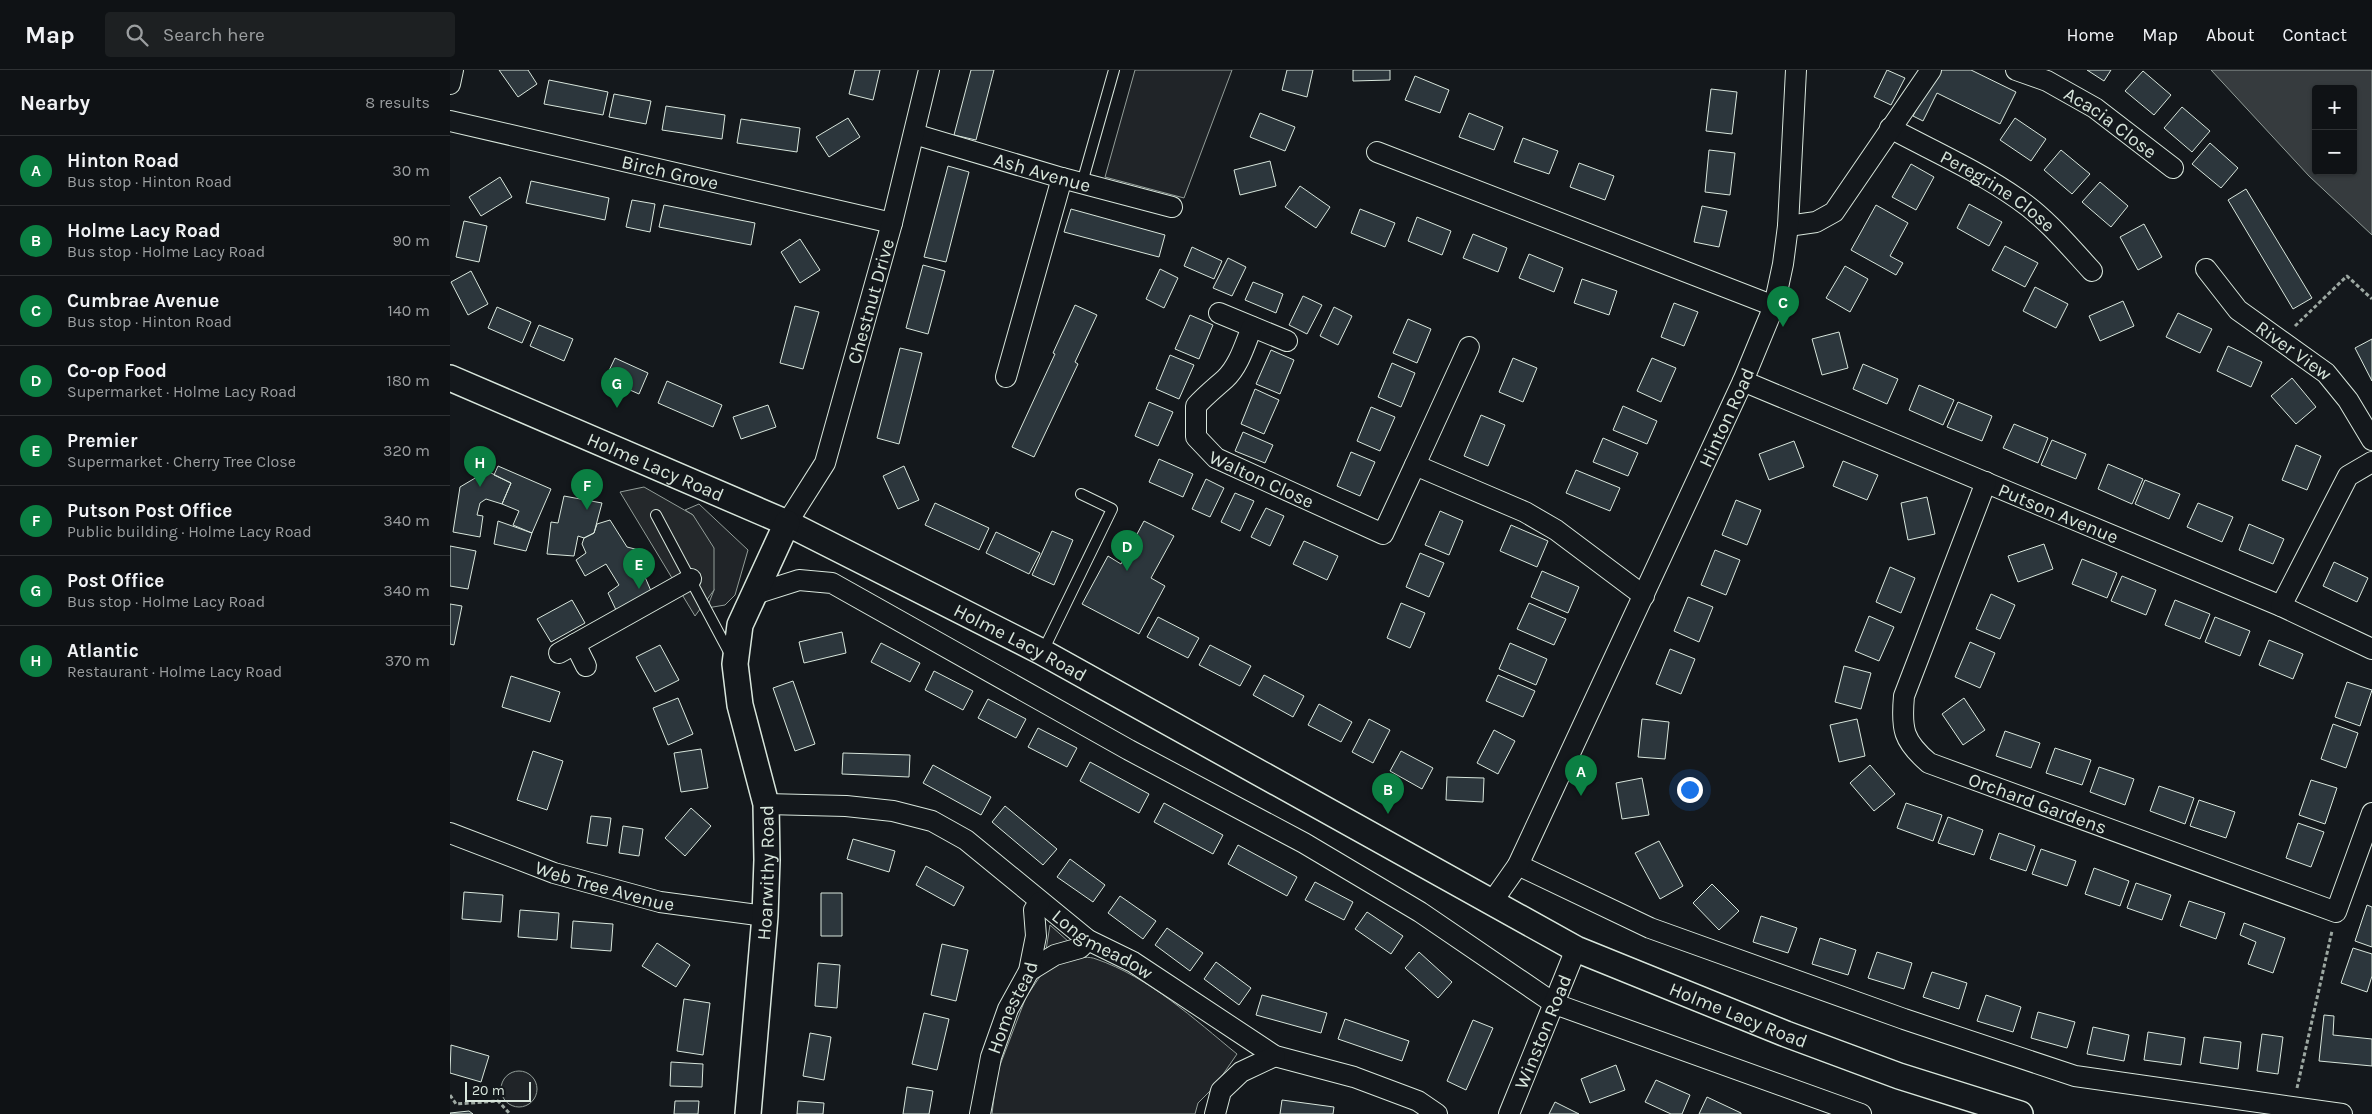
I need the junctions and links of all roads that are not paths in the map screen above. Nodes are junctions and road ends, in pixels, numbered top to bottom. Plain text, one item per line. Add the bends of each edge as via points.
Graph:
1 (453, 70) edge
2 (930, 70) edge
3 (1114, 70) edge
4 (1796, 70) edge
5 (1931, 70) edge
6 (2016, 70) edge
7 (450, 84) edge
8 (450, 121) edge
9 (1890, 128) junction
10 (914, 134) junction
11 (1377, 152) dead end
12 (2173, 168) dead end
13 (1062, 178) junction
14 (1082, 183) junction
15 (1172, 207) dead end
16 (892, 223) junction
17 (1788, 226) junction
18 (2206, 269) dead end
19 (2092, 271) dead end
20 (1774, 306) junction
21 (1219, 313) dead end
22 (1252, 327) junction
23 (1287, 341) dead end
24 (1469, 347) dead end
25 (1006, 377) dead end
26 (450, 378) edge
27 (1743, 381) junction
28 (2372, 440) edge
29 (2372, 462) edge
30 (1415, 465) junction
31 (1986, 482) junction
32 (1081, 494) dead end
33 (656, 515) dead end
34 (786, 523) junction
35 (690, 579) junction
36 (755, 594) junction
37 (1644, 596) junction
38 (2281, 606) junction
39 (2372, 650) edge
40 (1042, 652) junction
41 (735, 664) junction
42 (586, 666) dead end
43 (766, 804) junction
44 (2372, 813) edge
45 (450, 833) edge
46 (1518, 865) junction
47 (1040, 902) junction
48 (1492, 902) junction
49 (765, 916) junction
50 (1088, 940) junction
51 (1576, 949) junction
52 (1029, 971) junction
53 (1555, 1004) junction
54 (1275, 1056) junction
55 (748, 1114) edge
56 (980, 1114) edge
57 (1215, 1114) edge
58 (1437, 1114) edge
59 (1508, 1114) edge
60 (1861, 1114) edge
61 (2020, 1114) edge
62 (2342, 1114) edge

1 - 7 street
2 - 10 street, Chestnut Drive
3 - 14 lane
4 - 17 street, Hinton Road
5 - 9 street
6 - 12 street, Acacia Close via 2047,81 2095,108
8 - 16 street, Birch Grove
9 - 17 street via 1834,212 1816,222
9 - 19 street, Peregrine Close via 1977,173 2019,200 2066,242
10 - 13 street, Ash Avenue
10 - 16 street, Chestnut Drive
11 - 20 street
13 - 14 street, Ash Avenue
13 - 25 street
14 - 15 street, Ash Avenue
16 - 34 street, Chestnut Drive via 825,463
17 - 20 street, Hinton Road via 1784,264
18 - 28 street, River View via 2238,310 2326,373 2348,400
20 - 27 street, Hinton Road
21 - 22 street
22 - 23 street
22 - 30 street, Walton Close via 1237,363 1196,406 1196,437 1216,458 1383,534
24 - 30 street, Walton Close
26 - 34 street, Holme Lacy Road
27 - 31 street, Putson Avenue
27 - 37 street, Hinton Road
29 - 38 street via 2348,476
30 - 37 street via 1525,512 1556,530
31 - 38 street, Putson Avenue
31 - 44 street, Orchard Gardens via 1904,696 1902,724 1912,749 1929,763 2336,912
32 - 40 lane via 1112,509
33 - 35 lane
34 - 36 street, Hoarwithy Road
34 - 40 street, Holme Lacy Road
35 - 41 lane
35 - 42 street via 567,649
36 - 41 street, Hoarwithy Road via 740,625
36 - 53 street, Holme Lacy Road via 799,580 832,583 1129,750 1304,843 1420,912
37 - 46 street, Hinton Road
38 - 39 street, Putson Avenue
40 - 48 street, Holme Lacy Road
41 - 43 street, Hoarwithy Road via 740,705
43 - 47 street, Longmeadow via 846,806 893,811 932,821 966,840
43 - 49 street, Hoarwithy Road
45 - 49 street, Web Tree Avenue via 554,873 660,902
46 - 48 street, Hinton Road
46 - 62 street via 1650,928 1904,1020 2074,1076
47 - 50 street, Longmeadow
47 - 52 street, Homestead via 1034,910 1036,936
48 - 51 street, Holme Lacy Road
49 - 55 street, Hoarwithy Road
50 - 52 street via 1080,948 1054,955
50 - 54 street, Longmeadow via 1133,962
51 - 53 street, Winston Road
51 - 61 street, Holme Lacy Road via 1812,1044 1899,1076
52 - 56 street, Homestead via 1008,1009 991,1057
53 - 59 street, Winston Road
53 - 60 street, Holme Lacy Road
54 - 57 street via 1234,1078 1221,1091
54 - 58 street, Longmeadow via 1354,1077 1418,1101

